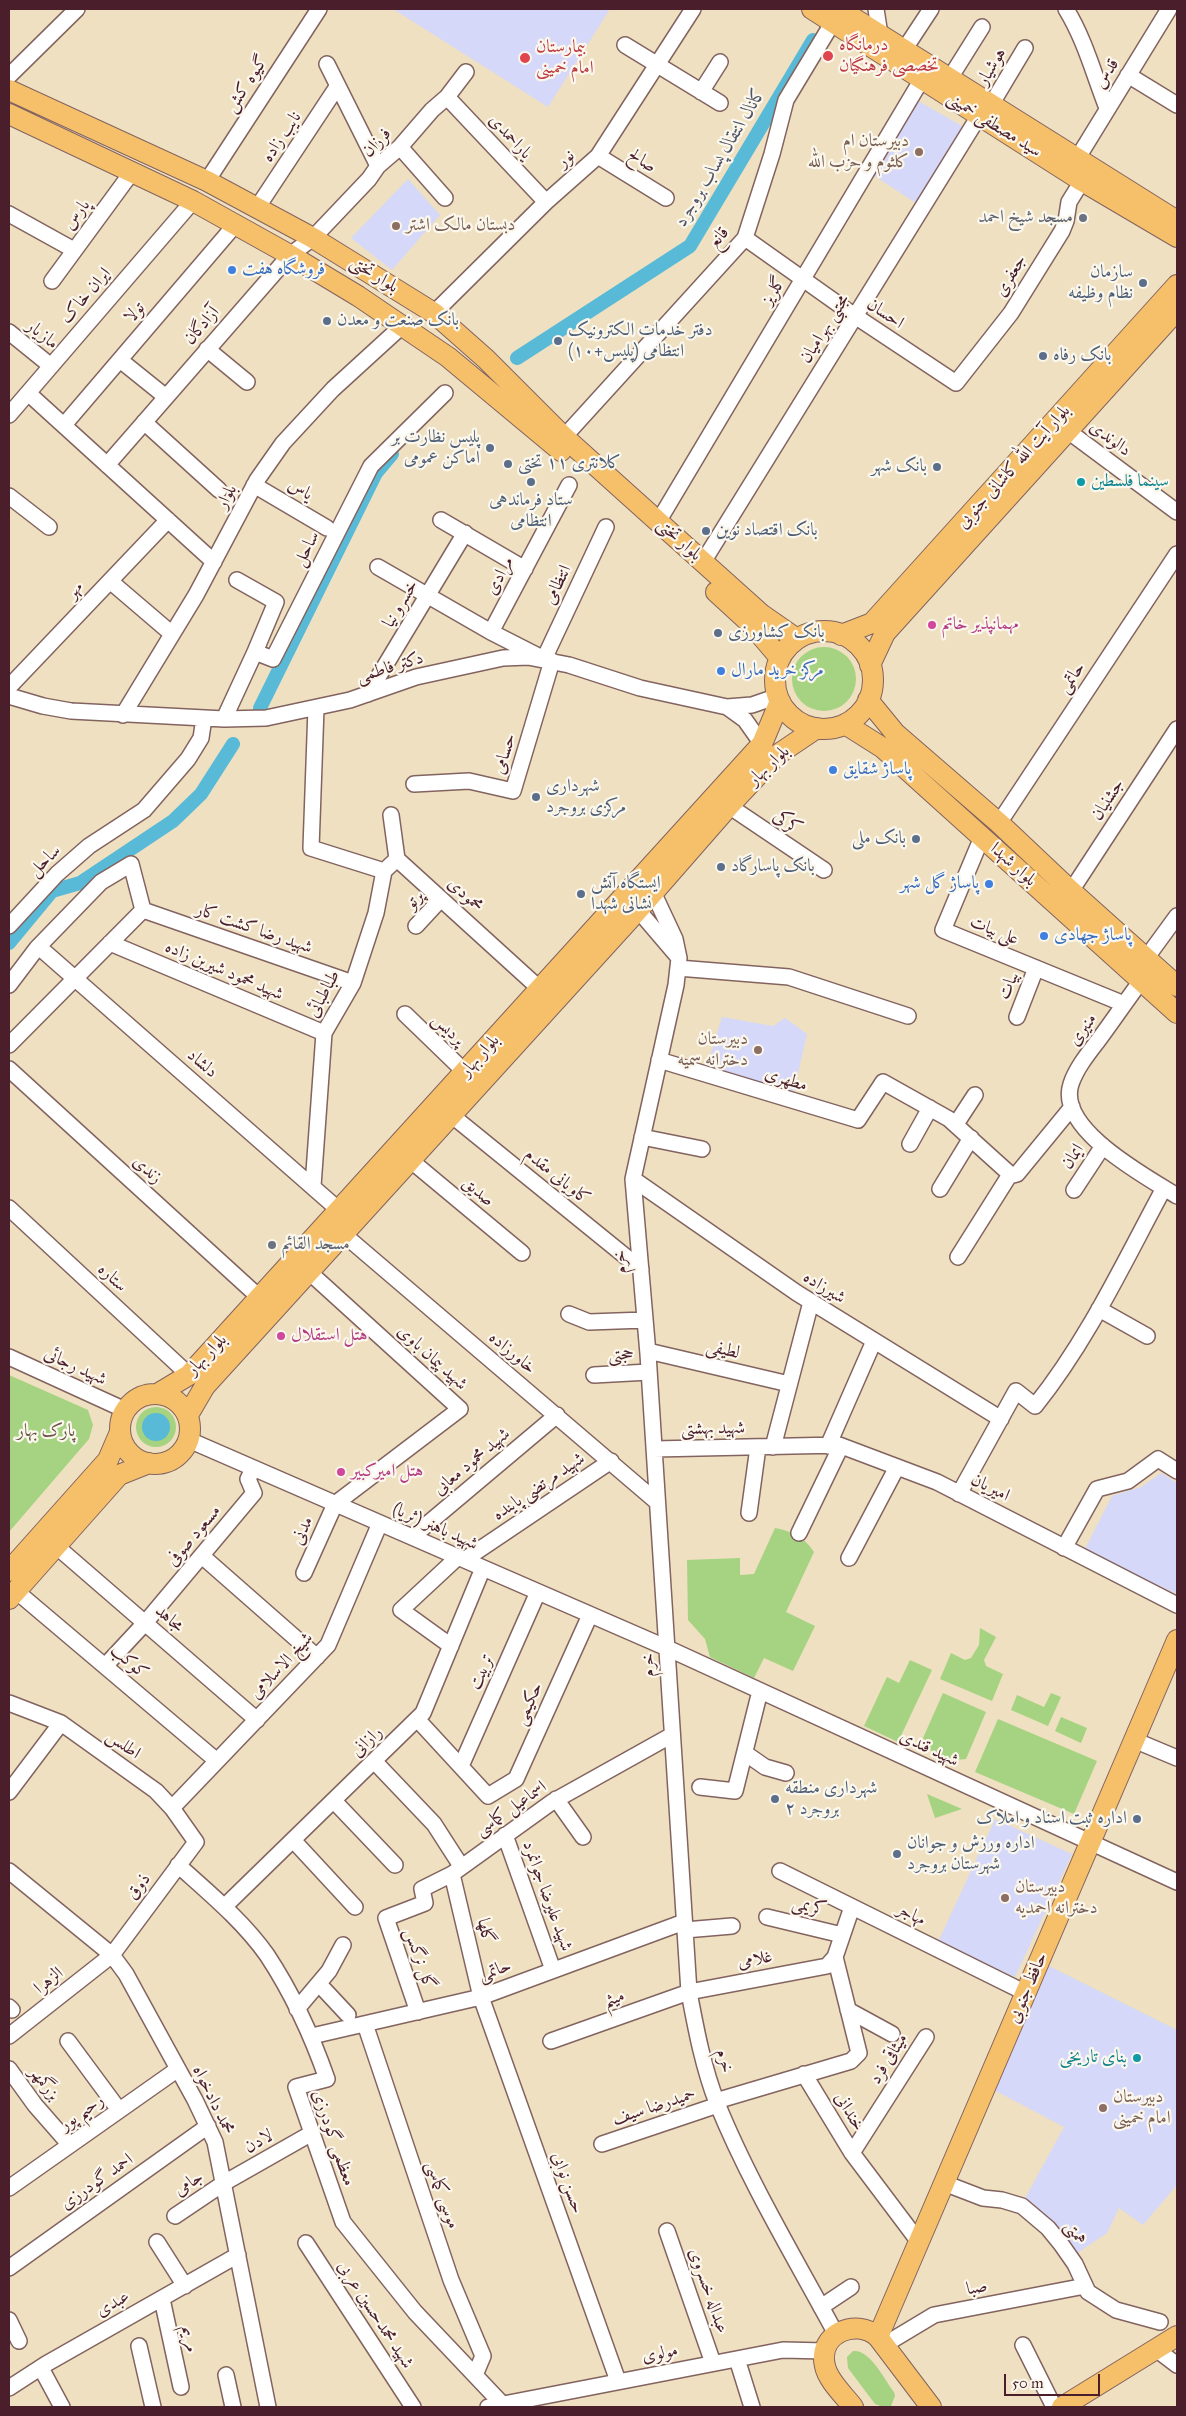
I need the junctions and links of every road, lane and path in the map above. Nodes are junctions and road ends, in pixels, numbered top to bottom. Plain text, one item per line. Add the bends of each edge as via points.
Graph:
1 (77, 9) edge
2 (319, 9) edge
3 (693, 9) edge
4 (812, 9) edge
5 (876, 9) edge
6 (931, 9) edge
7 (1066, 9) edge
8 (1169, 9) edge
9 (836, 15) edge
10 (982, 27) dead end
11 (858, 29) junction
12 (880, 35) junction
13 (625, 45) dead end
14 (1025, 48) dead end
15 (904, 50) junction
16 (720, 62) dead end
17 (326, 64) dead end
18 (657, 65) junction
19 (466, 72) dead end
20 (9, 76) edge
21 (1128, 76) junction
22 (950, 78) junction
23 (922, 79) junction
24 (337, 87) junction
25 (9, 90) edge
26 (701, 92) junction
27 (447, 97) junction
28 (720, 103) dead end
29 (1177, 105) edge
30 (1108, 108) junction
31 (985, 110) junction
32 (9, 114) edge
33 (400, 147) junction
34 (598, 156) junction
35 (1078, 159) junction
36 (378, 166) junction
37 (132, 172) junction
38 (207, 180) junction
39 (1082, 181) junction
40 (445, 198) dead end
41 (666, 198) dead end
42 (193, 202) junction
43 (546, 202) junction
44 (257, 208) junction
45 (9, 214) edge
46 (1177, 221) edge
47 (235, 225) junction
48 (1177, 237) edge
49 (312, 238) junction
50 (746, 238) junction
51 (74, 250) junction
52 (290, 255) junction
53 (803, 279) junction
54 (52, 281) dead end
55 (1177, 286) edge
56 (1177, 310) edge
57 (434, 313) junction
58 (855, 316) junction
59 (402, 326) junction
60 (9, 332) edge
61 (207, 349) junction
62 (120, 360) junction
63 (51, 366) junction
64 (247, 382) dead end
65 (956, 383) joint
66 (28, 393) junction
67 (445, 393) dead end
68 (166, 397) junction
69 (9, 415) edge
70 (144, 422) junction
71 (64, 425) junction
72 (1068, 431) junction
73 (564, 437) junction
74 (108, 465) junction
75 (254, 485) junction
76 (569, 485) dead end
77 (219, 490) dead end
78 (9, 496) edge
79 (1177, 512) edge
80 (168, 520) junction
81 (441, 520) dead end
82 (658, 522) junction
83 (49, 527) dead end
84 (606, 527) dead end
85 (327, 528) dead end
86 (465, 534) junction
87 (1177, 554) edge
88 (214, 562) junction
89 (703, 562) junction
90 (378, 567) dead end
91 (525, 569) junction
92 (237, 580) dead end
93 (110, 581) junction
94 (428, 596) junction
95 (491, 632) junction
96 (172, 634) junction
97 (841, 635) junction
98 (797, 639) junction
99 (255, 652) junction
100 (780, 658) junction
101 (548, 660) junction
102 (870, 665) junction
103 (9, 686) edge
104 (368, 694) junction
105 (9, 696) edge
106 (779, 698) junction
107 (868, 700) junction
108 (728, 707) junction
109 (316, 708) junction
110 (123, 715) junction
111 (204, 718) junction
112 (224, 719) junction
113 (845, 724) junction
114 (817, 728) junction
115 (1177, 729) edge
116 (762, 744) junction
117 (414, 784) dead end
118 (729, 806) junction
119 (391, 815) dead end
120 (998, 823) junction
121 (982, 837) junction
122 (397, 859) junction
123 (824, 870) dead end
124 (384, 871) junction
125 (1071, 891) junction
126 (653, 892) junction
127 (441, 899) junction
128 (143, 910) junction
129 (638, 910) junction
130 (1177, 916) edge
131 (9, 926) edge
132 (416, 926) dead end
133 (110, 943) junction
134 (38, 947) junction
135 (1147, 958) junction
136 (679, 963) junction
137 (1036, 968) junction
138 (75, 978) junction
139 (1141, 981) junction
140 (353, 983) junction
141 (9, 985) edge
142 (1177, 986) edge
143 (540, 989) junction
144 (1124, 1004) junction
145 (1177, 1013) edge
146 (404, 1014) dead end
147 (908, 1016) dead end
148 (1017, 1017) dead end
149 (324, 1033) junction
150 (9, 1045) edge
151 (660, 1060) junction
152 (9, 1069) edge
153 (465, 1072) junction
154 (975, 1095) dead end
155 (1072, 1107) junction
156 (930, 1108) junction
157 (450, 1114) junction
158 (956, 1124) junction
159 (642, 1137) junction
160 (971, 1138) junction
161 (910, 1144) dead end
162 (1103, 1146) junction
163 (702, 1149) dead end
164 (409, 1159) junction
165 (1011, 1175) junction
166 (633, 1179) junction
167 (313, 1186) junction
168 (1164, 1188) junction
169 (940, 1189) dead end
170 (1074, 1190) dead end
171 (1177, 1196) edge
172 (9, 1208) edge
173 (340, 1211) junction
174 (342, 1233) junction
175 (522, 1253) dead end
176 (958, 1257) dead end
177 (641, 1269) junction
178 (308, 1271) junction
179 (260, 1298) junction
180 (811, 1302) junction
181 (1099, 1309) junction
182 (569, 1314) dead end
183 (645, 1320) junction
184 (1146, 1336) dead end
185 (874, 1341) junction
186 (648, 1352) junction
187 (9, 1357) edge
188 (649, 1372) junction
189 (594, 1375) dead end
190 (189, 1376) junction
191 (789, 1384) junction
192 (159, 1393) junction
193 (125, 1410) junction
194 (188, 1415) junction
195 (557, 1415) junction
196 (1001, 1419) junction
197 (120, 1432) junction
198 (189, 1440) junction
199 (835, 1446) junction
200 (765, 1447) junction
201 (654, 1449) junction
202 (611, 1462) junction
203 (149, 1463) junction
204 (897, 1467) junction
205 (253, 1469) junction
206 (1177, 1471) edge
207 (959, 1494) junction
208 (657, 1502) junction
209 (335, 1504) junction
210 (749, 1513) dead end
211 (380, 1523) junction
212 (799, 1533) dead end
213 (412, 1537) junction
214 (56, 1546) junction
215 (1064, 1548) junction
216 (202, 1556) junction
217 (849, 1558) dead end
218 (461, 1559) junction
219 (483, 1568) junction
220 (9, 1571) edge
221 (304, 1573) dead end
222 (538, 1592) junction
223 (12, 1595) edge
224 (1177, 1604) edge
225 (590, 1615) junction
226 (145, 1623) junction
227 (1177, 1640) edge
228 (451, 1646) junction
229 (666, 1648) junction
230 (316, 1657) junction
231 (105, 1666) junction
232 (760, 1691) junction
233 (9, 1703) edge
234 (417, 1719) junction
235 (257, 1720) junction
236 (61, 1724) junction
237 (672, 1735) junction
238 (1134, 1740) junction
239 (745, 1753) junction
240 (1177, 1758) edge
241 (374, 1761) junction
242 (217, 1762) junction
243 (461, 1766) junction
244 (786, 1773) dead end
245 (700, 1787) dead end
246 (9, 1792) edge
247 (556, 1799) junction
248 (334, 1800) junction
249 (172, 1808) junction
250 (505, 1835) junction
251 (584, 1837) dead end
252 (293, 1840) junction
253 (196, 1842) joint
254 (1090, 1843) junction
255 (178, 1865) junction
256 (395, 1865) dead end
257 (457, 1870) junction
258 (780, 1871) dead end
259 (9, 1872) edge
260 (1177, 1882) edge
261 (225, 1906) junction
262 (355, 1907) dead end
263 (852, 1907) junction
264 (767, 1917) dead end
265 (386, 1918) joint
266 (684, 1926) junction
267 (732, 1926) dead end
268 (842, 1935) junction
269 (343, 1945) dead end
270 (112, 1955) junction
271 (831, 1961) junction
272 (553, 1970) junction
273 (319, 1984) junction
274 (689, 1992) junction
275 (1026, 1993) junction
276 (481, 1997) junction
277 (297, 2009) junction
278 (848, 2010) junction
279 (418, 2012) junction
280 (348, 2014) dead end
281 (364, 2024) junction
282 (892, 2034) dead end
283 (9, 2036) edge
284 (312, 2036) junction
285 (926, 2037) dead end
286 (68, 2040) dead end
287 (551, 2041) dead end
288 (9, 2069) edge
289 (178, 2069) junction
290 (804, 2074) junction
291 (717, 2103) junction
292 (119, 2110) junction
293 (208, 2126) junction
294 (312, 2133) junction
295 (602, 2144) dead end
296 (70, 2145) junction
297 (852, 2153) junction
298 (224, 2183) junction
299 (944, 2183) junction
300 (9, 2188) edge
301 (175, 2216) dead end
302 (667, 2231) dead end
303 (157, 2242) dead end
304 (919, 2242) junction
305 (306, 2243) dead end
306 (238, 2256) junction
307 (9, 2268) edge
308 (185, 2286) junction
309 (1084, 2286) junction
310 (851, 2287) dead end
311 (162, 2299) junction
312 (821, 2307) junction
313 (9, 2320) edge
314 (1160, 2322) dead end
315 (836, 2334) junction
316 (1177, 2336) edge
317 (19, 2341) dead end
318 (881, 2341) junction
319 (1023, 2345) dead end
320 (139, 2346) dead end
321 (1156, 2349) junction
322 (825, 2351) junction
323 (737, 2358) junction
324 (713, 2363) junction
325 (1177, 2365) edge
326 (40, 2368) junction
327 (226, 2375) dead end
328 (475, 2375) junction
329 (618, 2382) junction
330 (181, 2387) dead end
331 (916, 2387) junction
332 (9, 2388) edge
333 (1074, 2404) edge
334 (503, 2406) edge
335 (62, 2407) edge
336 (153, 2407) edge
337 (233, 2407) edge
338 (268, 2407) edge
339 (413, 2407) edge
340 (488, 2407) edge
341 (752, 2407) edge
342 (853, 2407) edge
343 (909, 2407) edge
344 (931, 2407) edge
345 (1054, 2407) edge

1 - 20 street
2 - 38 street, گیوه کش
3 - 18 street, نور
4 - 9 main road, سید مصطفی خمینی
5 - 12 street
6 - 15 street
7 - 30 street via 1095,69
8 - 21 street, قدس
9 - 11 main road, سید مصطفی خمینی
9 - 50 street, قانع via 786,100
10 - 22 street
11 - 12 main road, سید مصطفی خمینی
11 - 23 main road, سید مصطفی خمینی
12 - 15 main road, سید مصطفی خمینی
13 - 18 street
14 - 31 street, هوشیار
15 - 22 main road, سید مصطفی خمینی
16 - 26 street
17 - 24 street
18 - 26 street
18 - 34 street, نور
19 - 27 street, فرزان
21 - 29 street
21 - 30 street, قدس
22 - 31 main road, سید مصطفی خمینی
23 - 31 main road, سید مصطفی خمینی
23 - 53 street, گلریز
24 - 36 street
24 - 44 street, نایب زاده
25 - 38 main road, بلوار تختی
26 - 28 street
27 - 33 street, فرزان
27 - 43 street, یاراحمدی
30 - 35 street, قدس
31 - 35 main road, سید مصطفی خمینی
31 - 39 main road, سید مصطفی خمینی
31 - 58 street, مجتبی بهرامیان
32 - 37 main road, بلوار تختی
33 - 36 street, فرزان
33 - 40 street
34 - 41 street, صالح
34 - 43 street, نور
35 - 46 main road, سید مصطفی خمینی
36 - 49 street, فرزان
37 - 42 main road, بلوار تختی
37 - 51 street, پارس
38 - 44 main road, بلوار تختی
39 - 48 main road, سید مصطفی خمینی
39 - 65 street, جعفری via 1068,202 1062,231 1011,313
42 - 47 main road, بلوار تختی
42 - 63 street, ایران خاک
43 - 57 street, نور
44 - 49 main road, بلوار تختی
45 - 51 street
47 - 52 main road, بلوار تختی
47 - 62 street, تولا
49 - 52 street, فرزان
49 - 57 main road, بلوار تختی
50 - 53 street, احسان
50 - 73 street, قانع
51 - 54 street, پارس
52 - 59 main road, بلوار تختی
52 - 61 street, آزادگان
53 - 58 street, احسان
53 - 82 street, گلریز
55 - 97 main road, بلوار آیت الله کاشانی جنوبی via 872,623
56 - 72 main road, بلوار آیت الله کاشانی جنوبی
57 - 73 main road, بلوار تختی via 486,359
58 - 65 street, احسان
58 - 89 street, مجتبی بهرامیان
59 - 75 street, بلوار via 309,413
59 - 100 main road, بلوار تختی via 448,357 579,466 752,625
60 - 63 street, مازیار
61 - 64 street
61 - 68 street, آزادگان
62 - 68 street
62 - 71 street, تولا
63 - 66 street, ایران خاک
66 - 69 street, ایران خاک
66 - 71 street
67 - 99 street, ساحل via 371,466 273,659
68 - 70 street, آزادگان
70 - 74 street, آزادگان
70 - 77 street
71 - 74 street
72 - 79 street, دالوندی
72 - 102 main road, بلوار آیت الله کاشانی جنوبی via 885,633
73 - 82 main road, بلوار تختی
74 - 80 street
75 - 85 street, یاس
75 - 88 street, بلوار
76 - 91 street, مرادی
78 - 83 street
80 - 88 street
80 - 93 street, مهر
81 - 86 street
82 - 89 main road, بلوار تختی
84 - 101 street, انتظامی
86 - 91 street
86 - 94 street, خسرو نیا
87 - 120 street, حاتمی
88 - 96 street, بلوار
89 - 98 main road, بلوار تختی via 760,614
90 - 94 street
91 - 95 street, مرادی
92 - 99 street via 276,602
93 - 96 street
93 - 103 street, مهر
94 - 95 street
94 - 104 street, خسرو نیا
95 - 101 street
96 - 110 street, بلوار
97 - 98 main road via 819,632
97 - 102 main road via 856,644
98 - 100 main road
99 - 112 street
100 - 106 main road via 775,680
101 - 104 street, دکتر فاطمی via 503,658 416,678
101 - 108 street, دکتر فاطمی via 640,688
101 - 117 street, حسامی via 513,790 469,781
102 - 107 main road via 873,683
104 - 109 street, دکتر فاطمی
105 - 110 street, دکتر فاطمی via 71,711
106 - 108 street, دکتر فاطمی
106 - 114 main road via 791,716
106 - 116 main road, بلوار بهار
107 - 113 main road
107 - 120 main road, بلوار شهدا via 895,733
108 - 116 street via 744,720
109 - 112 street, دکتر فاطمی via 266,718
109 - 124 street via 311,848
110 - 111 street, دکتر فاطمی
111 - 112 street, دکتر فاطمی
111 - 131 street, ساحل via 201,738 188,759 144,810 90,846 57,874
113 - 114 main road
113 - 121 main road, بلوار شهدا via 883,748
114 - 118 main road, بلوار بهار via 777,755
115 - 125 street, جشنیان
116 - 143 main road, بلوار بهار
118 - 123 street, کرکی
118 - 126 main road, بلوار بهار
119 - 122 street
120 - 125 main road, بلوار شهدا
121 - 137 street, علی بیات via 943,930
121 - 139 main road, بلوار شهدا
122 - 124 street
122 - 127 street, محمودی
124 - 140 street, طباطبائی via 376,914
125 - 135 main road, بلوار شهدا
126 - 129 main road, بلوار بهار
126 - 136 street, خرم via 675,940
127 - 132 street, پرتو
127 - 143 street, محمودی
128 - 133 street
128 - 134 street via 131,864 101,882
128 - 140 street, شهید رضا کشت کار
129 - 136 street
129 - 157 main road, بلوار بهار
130 - 135 street
133 - 138 street
133 - 149 street, شهید محمود شیرین زاده
134 - 138 street, دلشاد
134 - 141 street
135 - 142 main road, بلوار شهدا
136 - 147 street via 789,977
136 - 151 street, خرم
137 - 144 street, علی بیات
137 - 148 street, بیات
138 - 150 street
138 - 167 street, دلشاد
139 - 144 street, منیری
139 - 145 main road, بلوار شهدا
140 - 149 street, طباطبائی
143 - 153 main road, بلوار بهار
144 - 155 street, منیری via 1070,1084
146 - 153 street, پردیس
149 - 167 street, طباطبائی
151 - 156 street, مطهری via 858,1120 884,1082
151 - 159 street, خرم
152 - 179 street, زندی
153 - 173 main road, بلوار بهار
154 - 158 street
155 - 162 street via 1074,1114
155 - 165 street via 1017,1174
156 - 158 street
156 - 161 street
157 - 164 main road, بلوار بهار
157 - 177 street, کاویانی مقدم
158 - 160 street
159 - 163 street
159 - 166 street, خرم
160 - 165 street
160 - 169 street
162 - 168 street
162 - 170 street, ایمان
164 - 174 main road, بلوار بهار
164 - 175 street, صدیق
165 - 176 street
166 - 177 street, خرم
166 - 180 street, شیرزاده
167 - 173 street, دلشاد
168 - 171 street
168 - 181 street
172 - 190 street, ستاره
173 - 179 main road, بلوار بهار
174 - 178 main road, بلوار بهار
174 - 195 street, خاورزاده
177 - 183 street, خرم
178 - 194 main road, بلوار بهار via 205,1386
178 - 209 street, شهید پیمان باوی via 460,1409
179 - 190 main road, بلوار بهار
180 - 185 street, شیرزاده
180 - 191 street
181 - 184 street
181 - 196 street via 1059,1376 1035,1406 1016,1391
182 - 183 street via 590,1322
183 - 186 street, خرم
185 - 196 street, شیرزاده
185 - 199 street
186 - 188 street, خرم
186 - 191 street, لطیفی
187 - 193 street, شهید رجائی
188 - 189 street, حجتی
188 - 201 street, خرم
190 - 192 main road, بلوار بهار
191 - 200 street
192 - 193 main road via 139,1397
192 - 194 main road via 176,1400
193 - 197 main road
194 - 198 main road via 191,1424
195 - 202 street, خاورزاده
195 - 213 street, شهید محمود معابی
196 - 207 street
197 - 203 main road via 129,1452
197 - 220 main road via 108,1460
198 - 203 main road via 178,1456 159,1464
198 - 205 street, شهید باهنر (ثریا)
199 - 200 street, امیریان
199 - 204 street, امیریان
199 - 212 street
200 - 201 street, شهید بهشتی
200 - 210 street
201 - 208 street, خرم
202 - 208 street, خاورزاده
202 - 218 street, شهید مرتضی پاینده
203 - 214 main road via 119,1475
204 - 207 street, امیریان
204 - 217 street
205 - 209 street, شهید باهنر (ثریا)
205 - 216 street, مسعود صوفی via 248,1479 254,1494
206 - 215 street via 1158,1459 1128,1481 1097,1489
207 - 215 street, امیریان
208 - 229 street, خرم
209 - 211 street, شهید باهنر (ثریا)
209 - 221 street, مدنی
211 - 213 street, شهید باهنر (ثریا)
211 - 230 street, شیخ الاسلامی via 328,1645
213 - 218 street, شهید باهنر (ثریا)
214 - 223 main road
214 - 226 street, مجاهد
215 - 224 street, امیریان
216 - 226 street, مسعود صوفی
216 - 230 street
218 - 219 street, شهید باهنر (ثریا)
218 - 228 street, شهید مرتضی پاینده via 401,1610
219 - 222 street, شهید باهنر (ثریا)
219 - 228 street, رازانی
222 - 225 street, شهید باهنر (ثریا)
222 - 243 street, تربیت
223 - 231 street, کوکب
225 - 229 street, شهید باهنر (ثریا)
225 - 243 street, حکیمی via 516,1779 488,1796
226 - 231 street, مسعود صوفی
226 - 235 street, مجاهد
227 - 238 main road, حافظ جنوبی
228 - 234 street, رازانی via 423,1713
229 - 232 street, شهید قندی
229 - 237 street, خرم
230 - 235 street, شیخ الاسلامی
231 - 242 street, کوکب
232 - 239 street
232 - 254 street, شهید قندی
233 - 236 street, اطلس
234 - 241 street, رازانی
234 - 243 street
235 - 242 street, شیخ الاسلامی
236 - 246 street
236 - 249 street, اطلس via 156,1792
237 - 247 street, اسماعیل کماسی
237 - 266 street, خرم
238 - 240 street
238 - 254 main road, حافظ جنوبی
239 - 244 street via 765,1767
239 - 245 street via 735,1791
241 - 248 street, رازانی
241 - 257 street via 434,1824
242 - 249 street, شیخ الاسلامی
247 - 250 street, اسماعیل کماسی
247 - 251 street
248 - 252 street, رازانی
248 - 256 street
249 - 253 street, اطلس
250 - 257 street, اسماعیل کماسی
250 - 272 street, شهید علیرضا جوانمرد
252 - 261 street, رازانی
252 - 262 street
253 - 255 street, ذوق
254 - 260 street, شهید قندی
254 - 275 main road, حافظ جنوبی
255 - 261 street, معظمی گودرزی
255 - 270 street, ذوق
257 - 265 street, اسماعیل کماسی via 422,1889 425,1903
257 - 276 street, گلها
258 - 263 street, مهاجر
259 - 270 street, محمد دادخواه
261 - 277 street, معظمی گودرزی via 266,1955
263 - 268 street
263 - 275 street, مهاجر
264 - 268 street, کریمی
265 - 279 street, گل نرگس
266 - 267 street
266 - 272 street, حاتمی
266 - 274 street, خرم
268 - 271 street
269 - 273 street
270 - 283 street, الزهرا
270 - 289 street, محمد دادخواه via 126,1974
271 - 274 street, غلامی
271 - 278 street
272 - 276 street, حاتمی
273 - 277 street
273 - 280 street
274 - 287 street, میثم
274 - 291 street, خرم via 700,2049
275 - 299 main road, حافظ جنوبی
276 - 279 street, حاتمی
276 - 329 street, حسن نوابی
277 - 284 street, معظمی گودرزی
278 - 282 street
278 - 290 street via 859,2052 851,2062
279 - 281 street, حاتمی
281 - 284 street, حاتمی
281 - 328 street, موسی کماسی via 451,2280 483,2356
284 - 294 street, معظمی گودرزی via 327,2079 296,2087
285 - 297 street, میثاقی فرد
286 - 292 street
288 - 296 street, بزرگمهر
289 - 292 street, رحیم پور
289 - 293 street, محمد دادخواه
290 - 291 street
290 - 297 street, خندانی
291 - 295 street, حمیدرضا سیف
291 - 312 street, خرم
292 - 296 street, رحیم پور
293 - 298 street, محمد دادخواه
293 - 307 street, احمد گودرزی
294 - 298 street, لادن
294 - 328 street, معظمی گودرزی via 343,2222 415,2312
296 - 300 street, رحیم پور
297 - 304 street, خندانی
298 - 301 street, جامی
298 - 306 street, محمد دادخواه
299 - 304 main road, حافظ جنوبی
299 - 309 street, همتی via 983,2198 1022,2206 1061,2244 1075,2264
302 - 324 street, عبداله خسروی
303 - 308 street
304 - 318 main road, حافظ جنوبی
305 - 339 street, شهید محمدحسین عربی
306 - 308 street, عبدی
306 - 338 street, محمد دادخواه
308 - 311 street, عبدی
309 - 314 street, همتی via 1116,2310
309 - 318 street, صبا via 934,2315
310 - 312 street
311 - 326 street, عبدی
311 - 330 street, مریم
312 - 315 street, خرم
313 - 317 street
315 - 318 main road via 850,2327 861,2328 871,2330
315 - 322 main road
316 - 321 main road
318 - 331 main road
319 - 345 street
320 - 336 street
321 - 325 street
321 - 333 main road
322 - 323 street, مولوی via 783,2350
322 - 342 main road via 829,2375
323 - 324 street, مولوی
323 - 341 street
324 - 329 street, مولوی
326 - 332 street, عبدی
326 - 335 street
327 - 337 street
328 - 334 street, معظمی گودرزی
329 - 334 street, مولوی
331 - 343 main road
331 - 344 main road
334 - 340 street, مولوی

